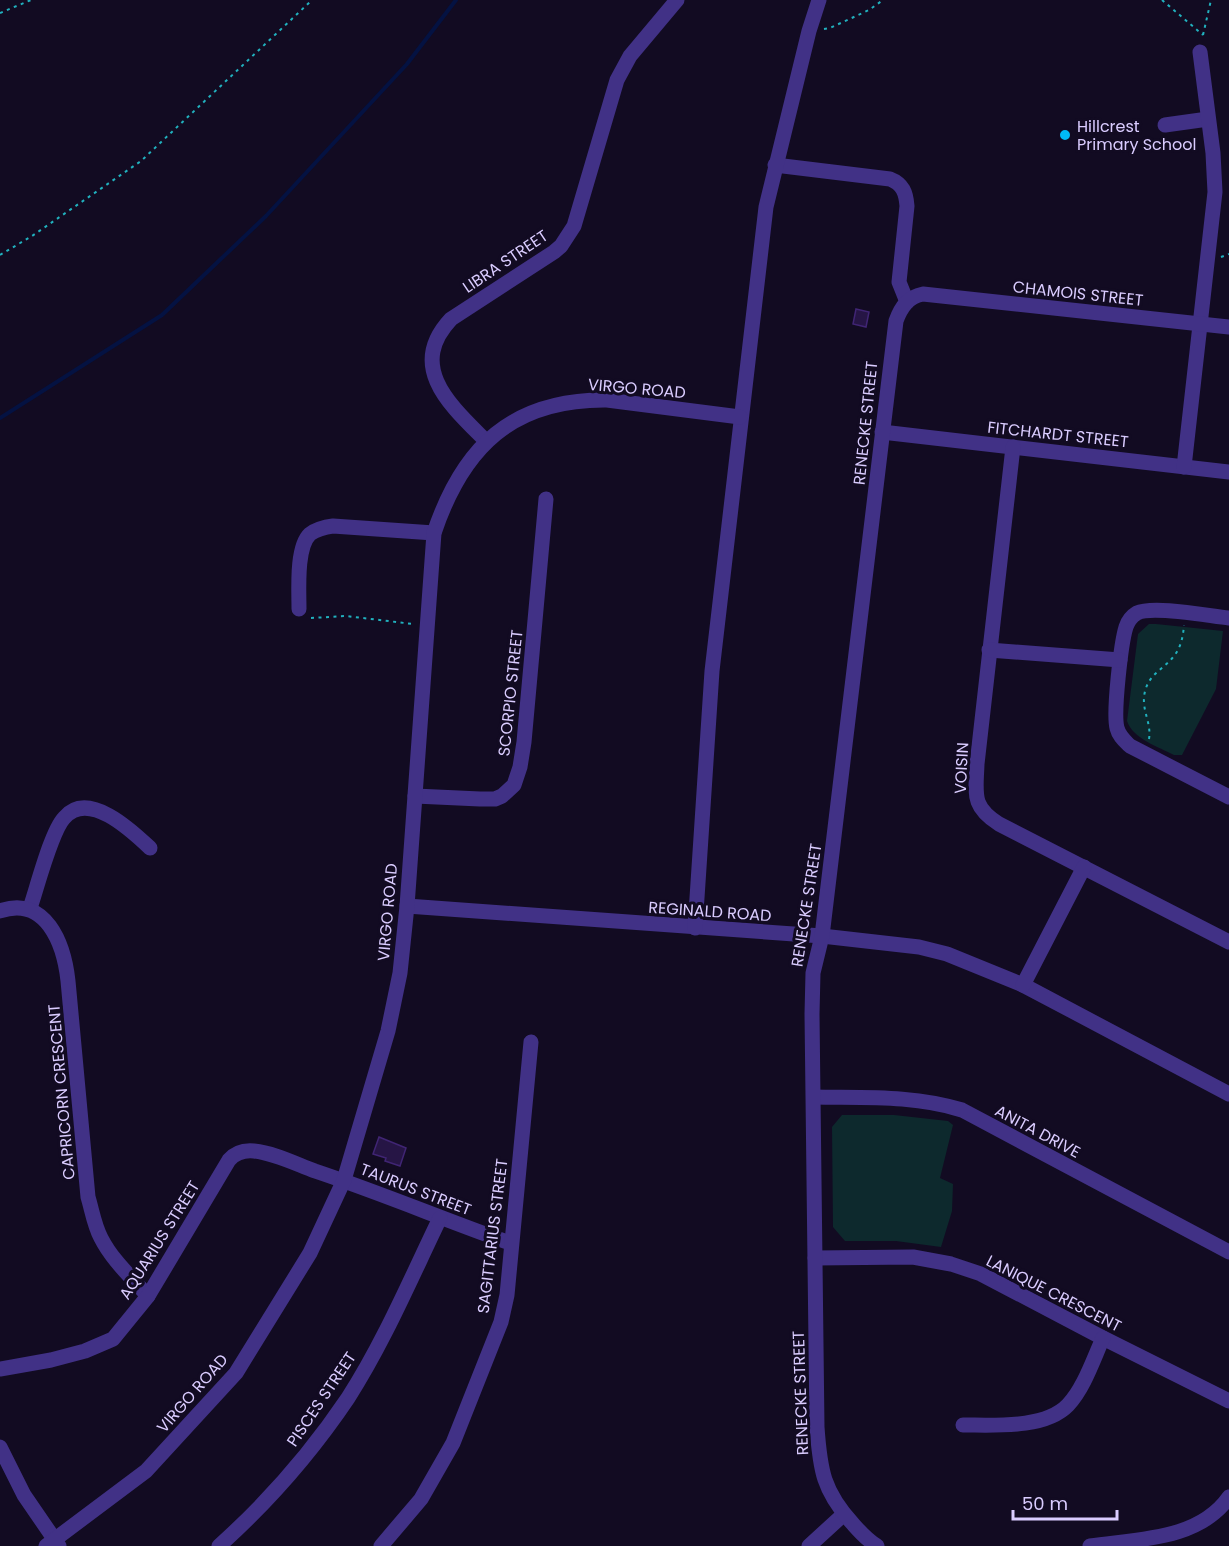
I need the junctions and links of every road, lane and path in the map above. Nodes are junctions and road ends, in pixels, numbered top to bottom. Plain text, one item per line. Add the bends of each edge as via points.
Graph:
1 (32, 0) edge
2 (312, 0) edge
3 (677, 0) edge
4 (819, 0) edge
5 (883, 0) edge
6 (1162, 0) edge
7 (1211, 0) edge
8 (0, 13) edge
9 (809, 31) junction
10 (1203, 35) junction
11 (1200, 52) joint
12 (1208, 119) junction
13 (1166, 125) dead end
14 (775, 165) junction
15 (0, 255) edge
16 (907, 302) junction
17 (1200, 324) junction
18 (1229, 327) edge
19 (740, 417) junction
20 (882, 432) junction
21 (486, 441) junction
22 (1013, 447) junction
23 (1184, 467) junction
24 (1229, 472) edge
25 (546, 499) dead end
26 (434, 533) junction
27 (299, 609) joint
28 (1186, 613) junction
29 (1229, 618) edge
30 (427, 629) junction
31 (989, 650) junction
32 (1120, 660) junction
33 (1142, 752) junction
34 (415, 796) junction
35 (1229, 798) edge
36 (150, 848) dead end
37 (1084, 867) junction
38 (407, 906) junction
39 (30, 908) junction
40 (0, 911) edge
41 (695, 928) junction
42 (822, 936) junction
43 (1229, 942) edge
44 (1023, 985) junction
45 (531, 1042) dead end
46 (1229, 1094) edge
47 (814, 1097) junction
48 (344, 1180) junction
49 (440, 1218) junction
50 (510, 1243) junction
51 (1229, 1252) edge
52 (815, 1258) junction
53 (148, 1296) junction
54 (1102, 1338) junction
55 (0, 1369) edge
56 (1229, 1401) edge
57 (963, 1425) dead end
58 (0, 1447) edge
59 (1229, 1497) edge
60 (844, 1514) junction
61 (54, 1544) edge
62 (219, 1546) edge
63 (381, 1546) edge
64 (809, 1546) edge
65 (877, 1546) edge
66 (1090, 1546) edge

1 - 8 path
2 - 15 path via 141,161
3 - 21 street, LIBRA STREET via 630,56 617,80 568,237 554,252 451,319 436,340 432,368 441,390 452,408
4 - 9 street
5 - 9 path via 830,28
6 - 10 path
7 - 10 path
9 - 14 street
10 - 11 path
11 - 12 street
12 - 13 street
12 - 17 street via 1215,192
14 - 16 street via 890,179 900,184 907,206 899,282
14 - 19 street via 766,207
16 - 17 street, CHAMOIS STREET via 923,294
16 - 20 street, RENECKE STREET via 893,332
17 - 18 street, CHAMOIS STREET
17 - 23 street
19 - 21 street, VIRGO ROAD via 585,399 530,412
19 - 41 street via 711,670
20 - 22 street, FITCHARDT STREET
20 - 42 street, RENECKE STREET
21 - 26 street, VIRGO ROAD via 453,485
22 - 23 street, FITCHARDT STREET
22 - 31 street, VOISIN
23 - 24 street, FITCHARDT STREET
25 - 34 street, SCORPIO STREET via 524,742 514,785 495,800
26 - 27 street via 333,525 319,529 304,543 299,568
26 - 30 street, VIRGO ROAD
27 - 30 path via 306,618 346,616
28 - 29 street
28 - 32 street via 1149,610 1135,614 1126,627
28 - 33 path via 1179,648 1147,685 1143,701 1150,733
30 - 34 street, VIRGO ROAD
31 - 32 street
31 - 37 street, VOISIN via 976,800 981,811 999,824
32 - 33 street via 1117,728 1121,738
33 - 35 street
34 - 38 street, VIRGO ROAD
36 - 39 street via 101,812 72,812 59,824
37 - 43 street, VOISIN
37 - 44 street
38 - 41 street, REGINALD ROAD
38 - 48 street, VIRGO ROAD via 400,973 388,1031
39 - 40 street
39 - 53 street, CAPRICORN CRESCENT via 55,934 66,961 88,1197 95,1222 111,1254
41 - 42 street, REGINALD ROAD
42 - 44 street, REGINALD ROAD via 919,946
42 - 47 street, RENECKE STREET via 813,973
44 - 46 street, REGINALD ROAD
45 - 50 street, SAGITTARIUS STREET
47 - 51 street, ANITA DRIVE via 912,1099 962,1110
47 - 52 street, RENECKE STREET
48 - 49 street, TAURUS STREET
48 - 53 street, AQUARIUS STREET via 260,1152 236,1154
48 - 61 street, VIRGO ROAD via 310,1253 236,1373 146,1471
49 - 50 street, TAURUS STREET
49 - 62 street, PISCES STREET via 381,1340 348,1397 292,1473
50 - 63 street, SAGITTARIUS STREET via 501,1322 453,1443 421,1499
52 - 54 street, LANIQUE CRESCENT via 913,1257 951,1264 992,1279
52 - 60 street, RENECKE STREET via 820,1465 829,1492
53 - 55 street, AQUARIUS STREET via 113,1339 99,1346
54 - 56 street, LANIQUE CRESCENT
54 - 57 street via 1080,1386 1057,1414 1014,1425
58 - 61 street
59 - 66 street via 1220,1511 1183,1530
60 - 64 street
60 - 65 street, RENECKE STREET

